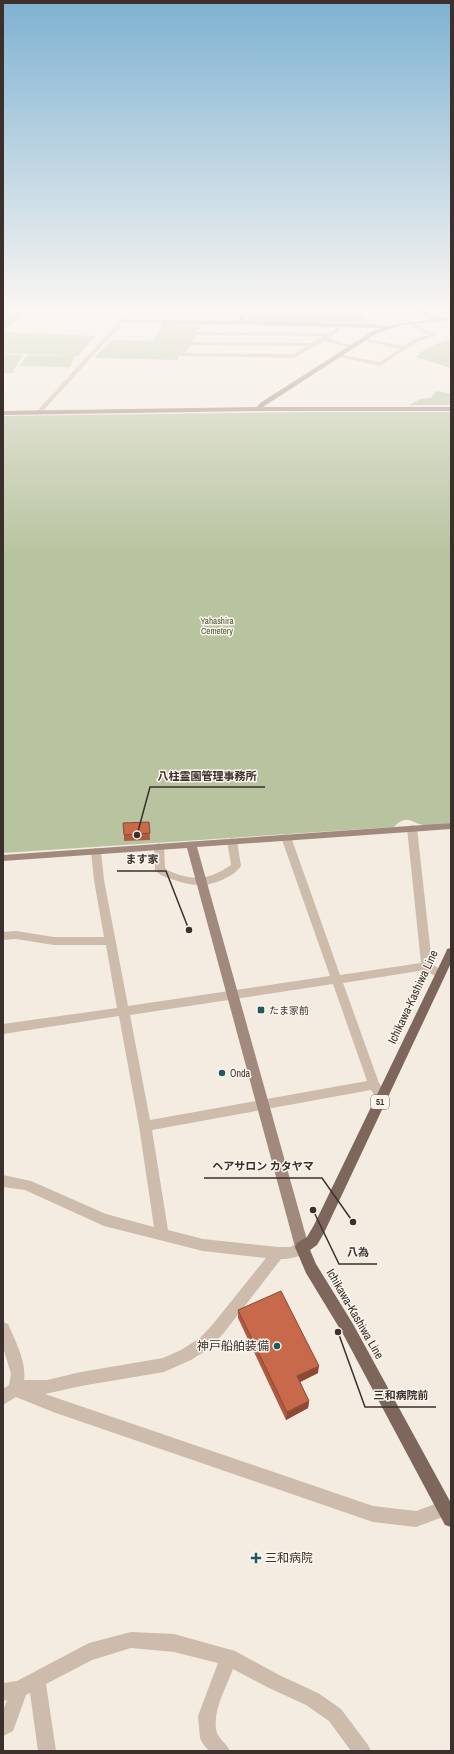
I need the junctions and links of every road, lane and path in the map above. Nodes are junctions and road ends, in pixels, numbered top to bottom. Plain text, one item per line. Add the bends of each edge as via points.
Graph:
1 (60, 389) edge
2 (286, 389) edge
3 (258, 409) junction
4 (451, 409) edge
5 (39, 412) junction
6 (3, 413) edge
7 (451, 826) edge
8 (412, 828) junction
9 (286, 837) junction
10 (232, 841) junction
11 (191, 844) junction
12 (159, 846) junction
13 (96, 851) junction
14 (3, 858) edge
15 (201, 882) junction
16 (3, 936) edge
17 (110, 941) junction
18 (451, 953) edge
19 (427, 966) junction
20 (440, 975) junction
21 (336, 978) junction
22 (232, 994) junction
23 (124, 1012) junction
24 (3, 1029) edge
25 (374, 1085) junction
26 (382, 1096) junction
27 (262, 1104) junction
28 (146, 1126) junction
29 (3, 1181) edge
30 (162, 1235) junction
31 (302, 1247) junction
32 (278, 1253) junction
33 (3, 1329) edge
34 (15, 1388) junction
35 (3, 1398) edge
36 (448, 1513) edge
37 (229, 1657) junction
38 (37, 1680) junction
39 (11, 1691) edge
40 (3, 1727) edge
41 (45, 1750) edge
42 (221, 1751) edge
43 (362, 1751) edge

1 - 5 street
2 - 3 street
3 - 4 street
3 - 5 street
5 - 6 street
7 - 8 street
8 - 9 street
8 - 19 street
9 - 10 street
9 - 21 street
10 - 11 street
10 - 15 street via 236,866
11 - 12 street
11 - 15 street
12 - 13 street
12 - 15 street via 160,870 165,874
13 - 14 street
13 - 17 street
15 - 22 street
16 - 17 street via 16,935 54,941
17 - 23 street
18 - 20 main road, Ichikawa-Kashiwa Line / 51
19 - 20 street
19 - 21 street
20 - 26 main road, Ichikawa-Kashiwa Line / 51
21 - 22 street
21 - 25 street
22 - 23 street
22 - 27 street
23 - 24 street
23 - 28 street
25 - 26 street
25 - 27 street
26 - 31 main road, Ichikawa-Kashiwa Line / 51 via 319,1229 312,1241
27 - 28 street
27 - 31 street
28 - 30 street
29 - 30 street via 26,1185 104,1220
30 - 32 street via 203,1245
31 - 32 street via 291,1253
31 - 36 main road, Ichikawa-Kashiwa Line
32 - 34 street via 218,1329 205,1343 186,1355 164,1365 47,1387
33 - 34 street via 18,1374
34 - 35 street
34 - 36 street via 53,1405 373,1514 416,1519
37 - 38 street via 174,1642 131,1640 89,1652
37 - 42 street via 207,1716 209,1738
37 - 43 street via 312,1699 335,1715
38 - 39 street
38 - 41 street
39 - 40 street via 7,1725

